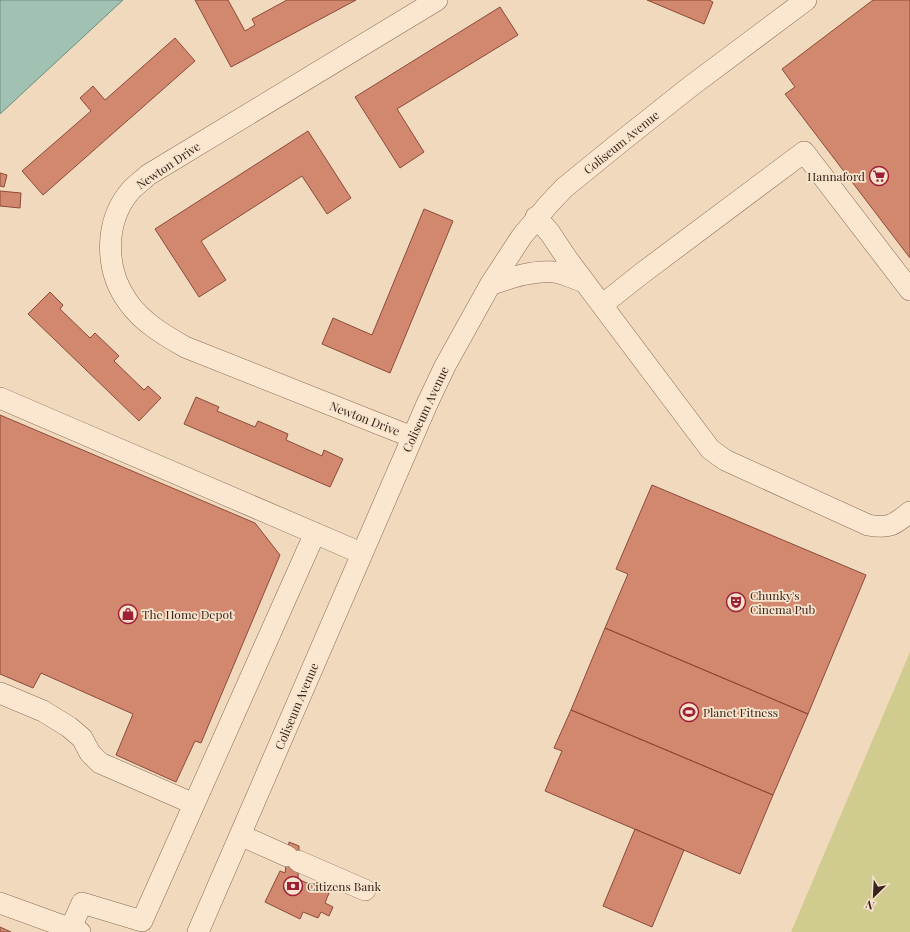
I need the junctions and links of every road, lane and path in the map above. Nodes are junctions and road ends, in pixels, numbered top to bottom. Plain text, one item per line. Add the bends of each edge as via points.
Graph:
1 (437, 0) edge
2 (806, 0) edge
3 (787, 7) edge
4 (536, 217) junction
5 (584, 282) junction
6 (490, 285) junction
7 (910, 290) edge
8 (602, 305) junction
9 (0, 398) edge
10 (412, 437) junction
11 (910, 512) edge
12 (315, 533) junction
13 (361, 553) junction
14 (0, 693) edge
15 (194, 804) junction
16 (240, 835) junction
17 (365, 890) dead end
18 (0, 903) edge
19 (73, 931) edge
20 (198, 932) edge

1 - 10 street, Newton Drive via 148,175 132,189 123,203 115,220 110,243 117,283 128,302 144,320 163,334 192,350
2 - 3 street, Coliseum Avenue
3 - 4 street, Coliseum Avenue via 564,188
4 - 5 street
4 - 6 street, Coliseum Avenue
5 - 6 street via 555,272 516,276
5 - 8 street
6 - 10 street, Coliseum Avenue via 445,366
7 - 8 street via 804,152
8 - 11 street via 710,449 725,460 868,524 888,526
9 - 12 street
10 - 13 street, Coliseum Avenue
12 - 13 street
12 - 15 street
13 - 16 street, Coliseum Avenue
14 - 15 street via 42,711 69,727 82,738 100,763
15 - 19 street via 142,921 82,903
16 - 17 street
16 - 20 street, Coliseum Avenue
18 - 19 street

